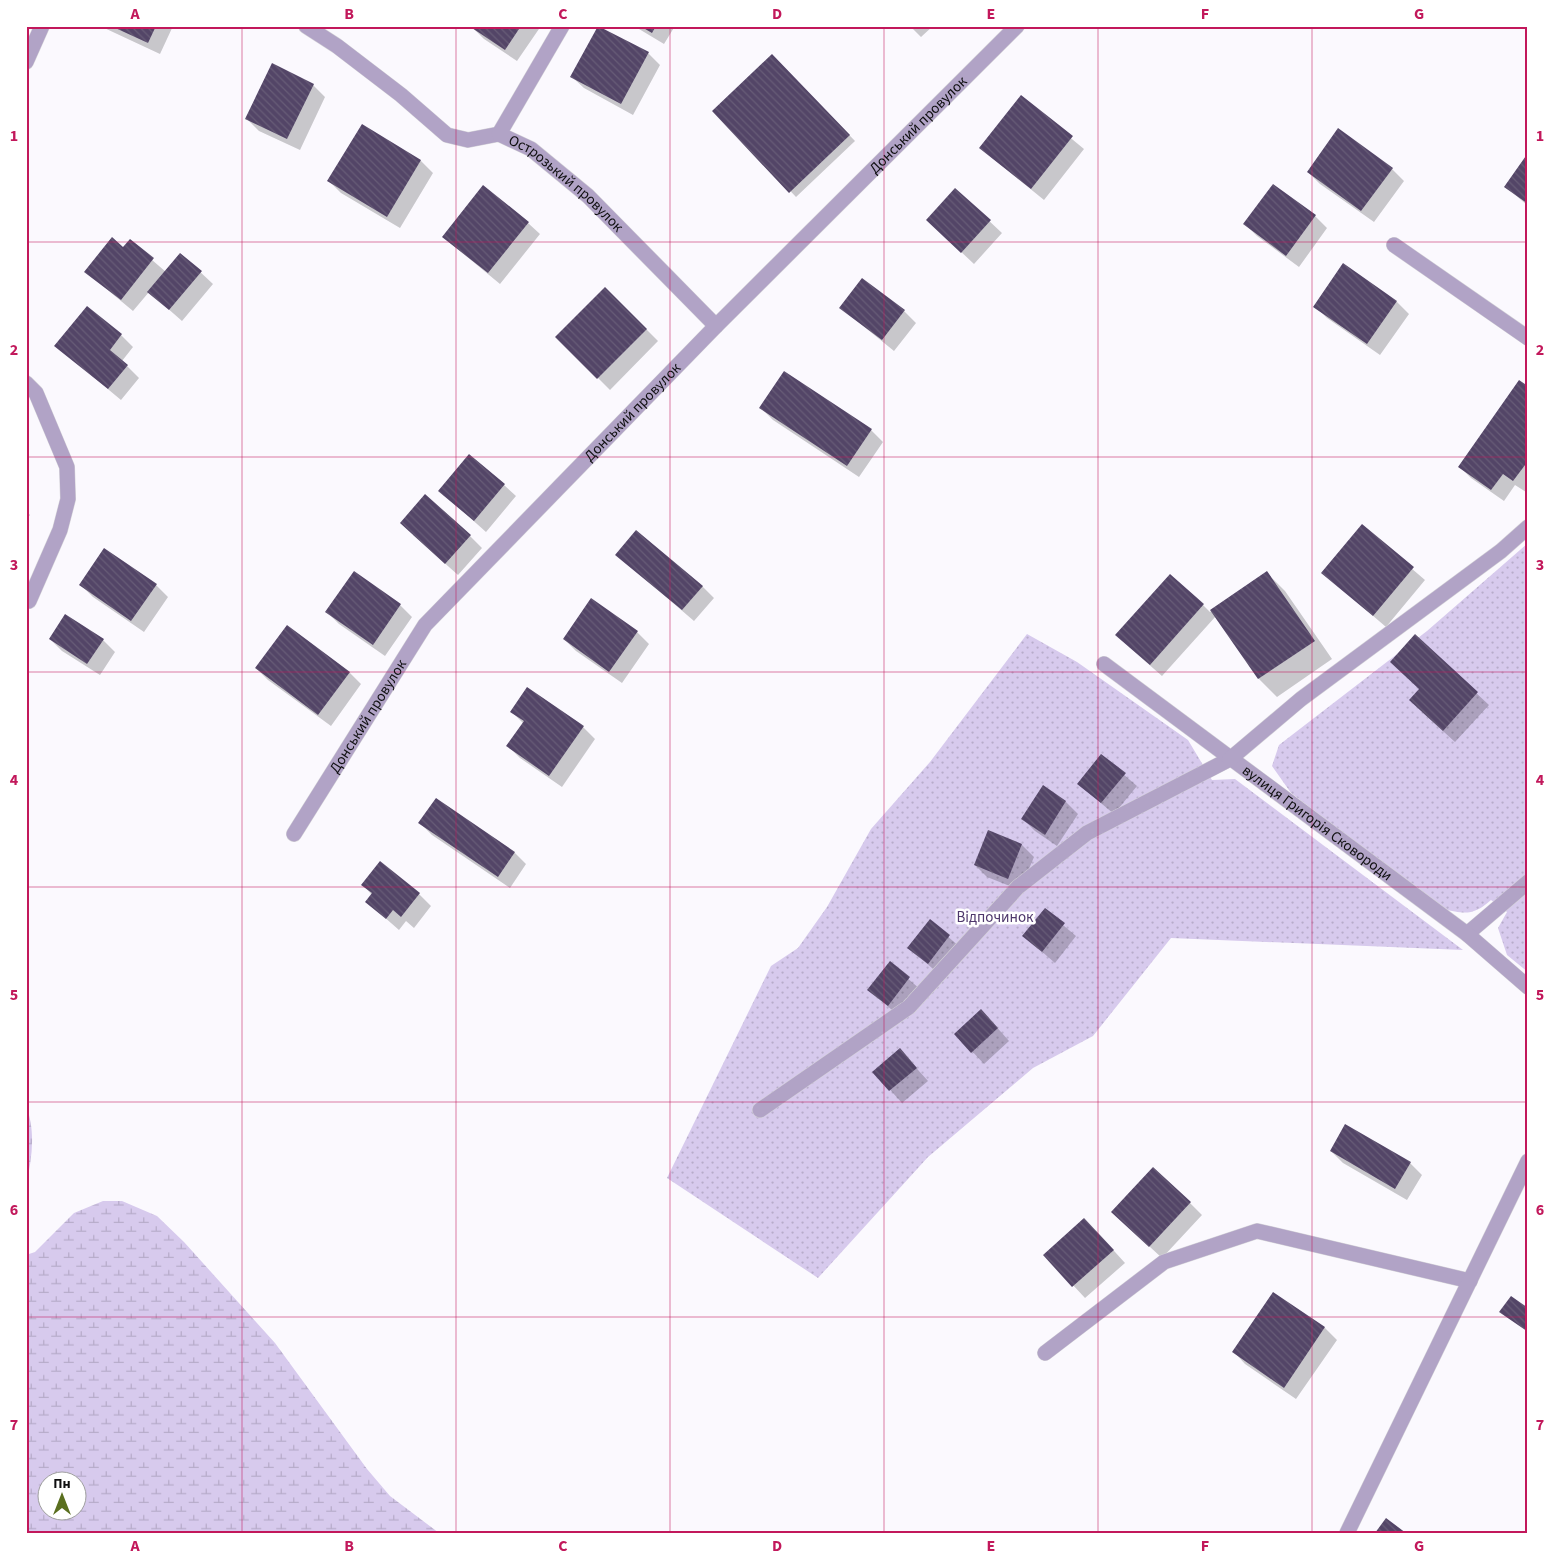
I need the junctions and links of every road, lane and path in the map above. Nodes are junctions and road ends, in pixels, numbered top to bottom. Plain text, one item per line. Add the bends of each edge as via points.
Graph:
1 (42, 26) edge
2 (306, 26) edge
3 (562, 26) edge
4 (1017, 26) edge
5 (26, 62) edge
6 (499, 134) junction
7 (1394, 245) dead end
8 (716, 326) junction
9 (1528, 338) edge
10 (26, 383) edge
11 (1528, 527) edge
12 (29, 601) dead end
13 (1104, 664) dead end
14 (1230, 759) junction
15 (294, 834) dead end
16 (1528, 882) edge
17 (1468, 934) junction
18 (1528, 987) edge
19 (760, 1110) dead end
20 (1528, 1161) edge
21 (1470, 1281) junction
22 (1045, 1353) dead end
23 (1347, 1533) edge

1 - 5 street
2 - 6 street via 402,95 447,135 468,140
3 - 6 street, Острозький провулок
4 - 8 street, Донський провулок
6 - 8 street, Острозький провулок via 531,149 588,196
7 - 9 street
8 - 15 street, Донський провулок via 425,625
10 - 12 street via 36,392 67,467 68,500 60,530
11 - 14 street via 1501,551 1301,699
13 - 14 street, вулиця Григорія Сковороди
14 - 17 street, вулиця Григорія Сковороди
14 - 19 street via 1087,833 1018,887 909,1007
16 - 17 street
17 - 18 street, вулиця Григорія Сковороди
20 - 21 street
21 - 22 street via 1257,1231 1164,1262
21 - 23 street

